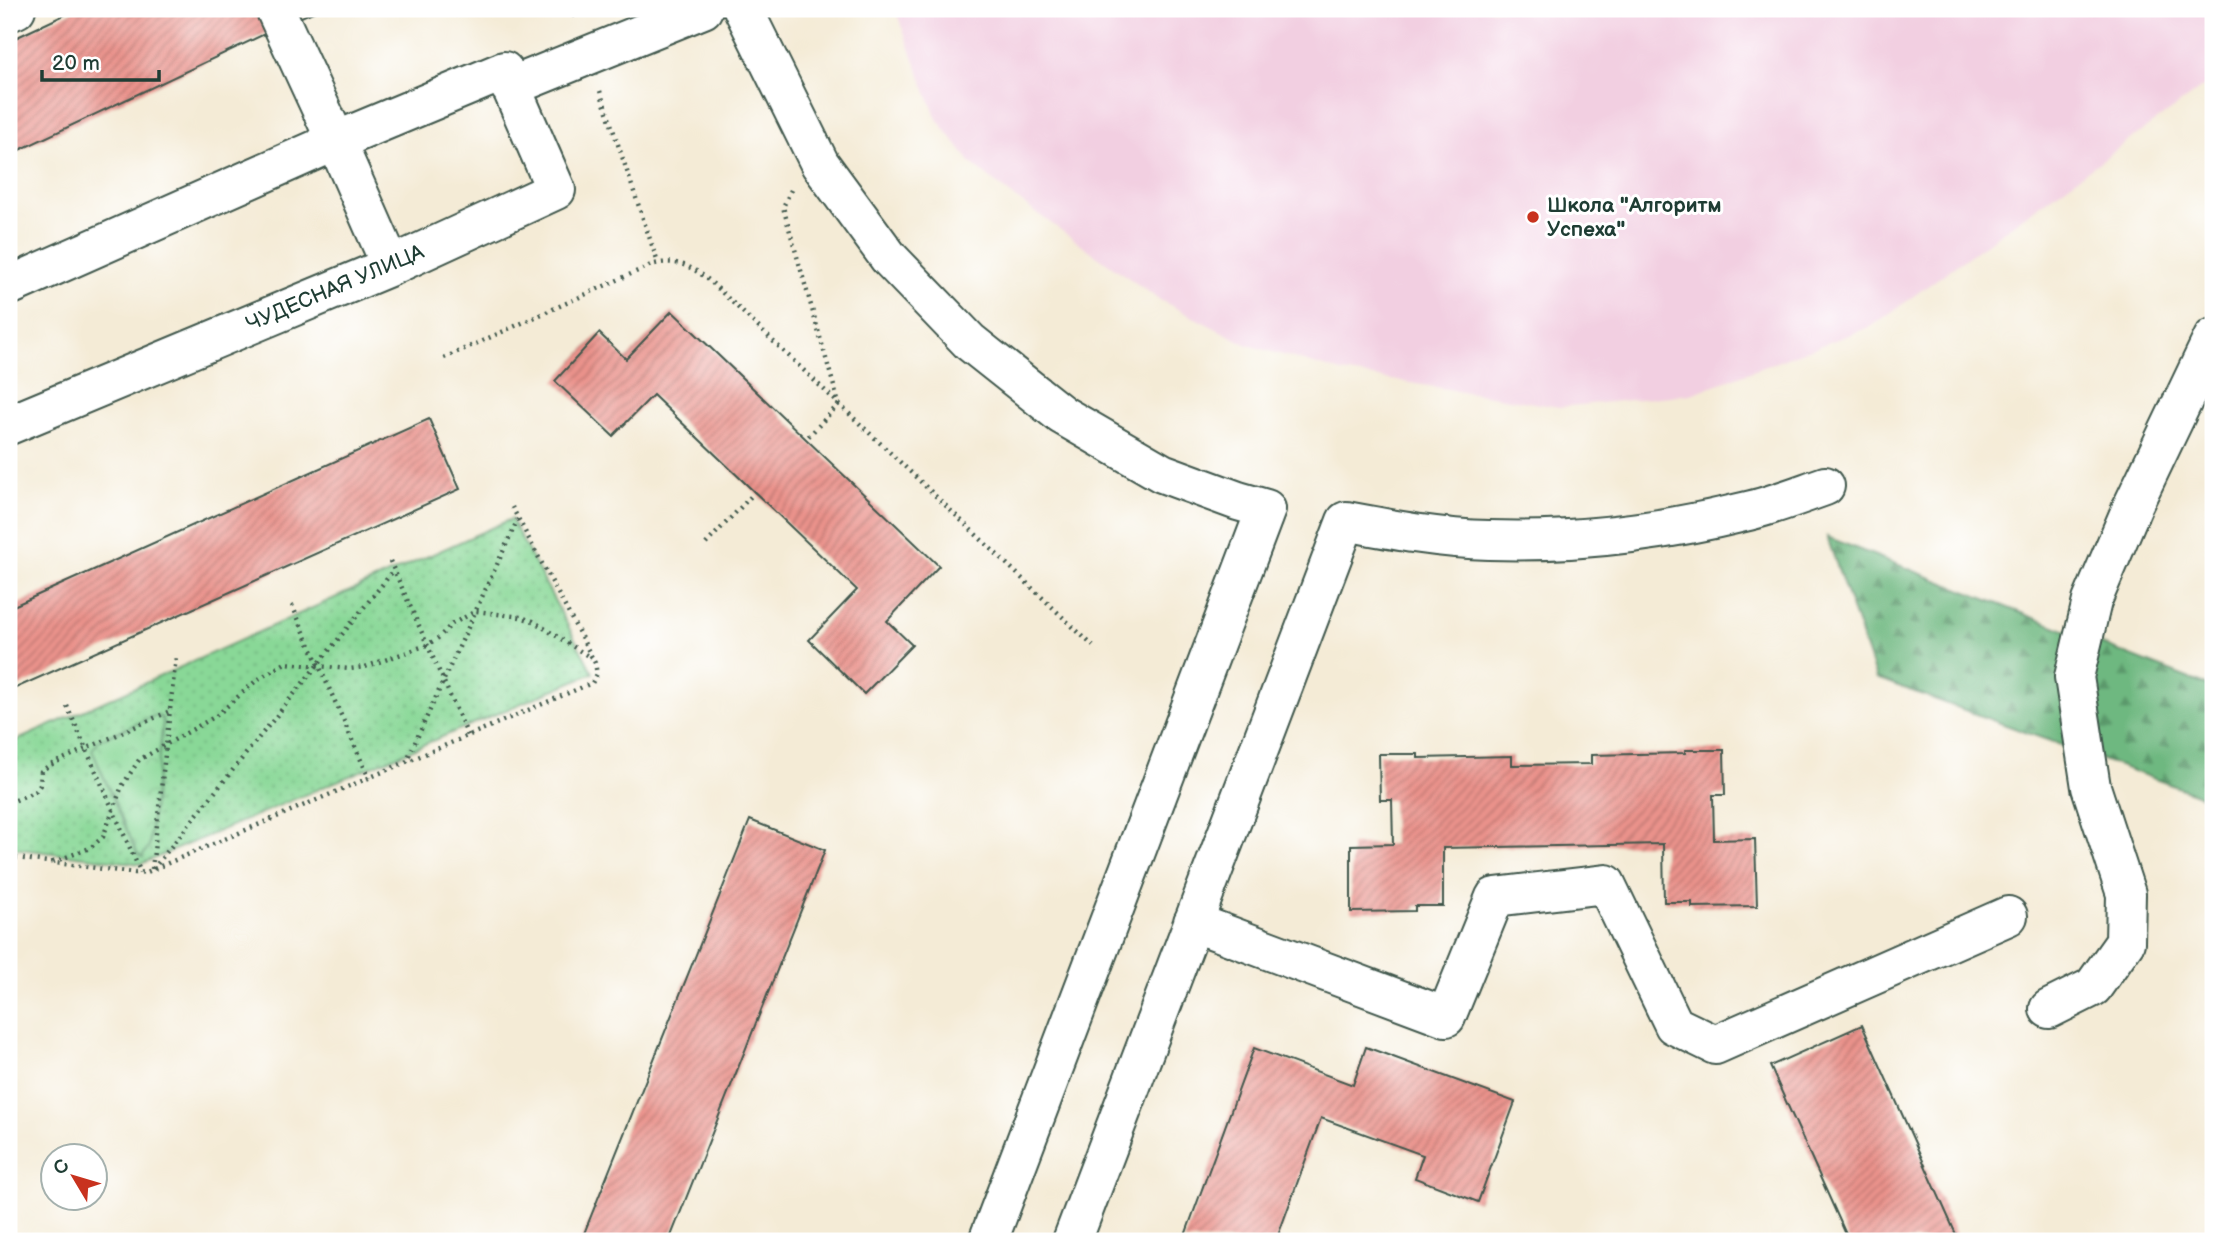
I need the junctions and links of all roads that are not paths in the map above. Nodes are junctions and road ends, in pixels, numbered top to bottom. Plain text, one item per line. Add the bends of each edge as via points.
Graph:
1 (16, 9) edge
2 (275, 9) edge
3 (703, 9) edge
4 (743, 9) edge
5 (9, 12) edge
6 (510, 87) junction
7 (336, 141) junction
8 (391, 266) junction
9 (9, 286) edge
10 (2213, 338) edge
11 (9, 425) edge
12 (1825, 486) dead end
13 (2008, 916) dead end
14 (1193, 922) junction
15 (2049, 1009) dead end
16 (988, 1241) edge
17 (1072, 1241) edge

1 - 5 street
2 - 7 street
3 - 6 street
4 - 16 street via 820,164 889,258 970,342 1062,415 1162,473 1266,509
6 - 7 street via 503,71
6 - 8 street, ЧУДЕСНАЯ УЛИЦА via 556,190
7 - 8 street
7 - 9 street
8 - 11 street, ЧУДЕСНАЯ УЛИЦА
10 - 15 street via 2092,601 2074,677 2091,787 2126,894 2125,942 2093,986
12 - 14 street via 1737,514 1646,533 1571,540 1487,540 1346,521
13 - 14 street via 1715,1045 1674,1025 1606,884 1495,897 1446,1017
14 - 17 street

